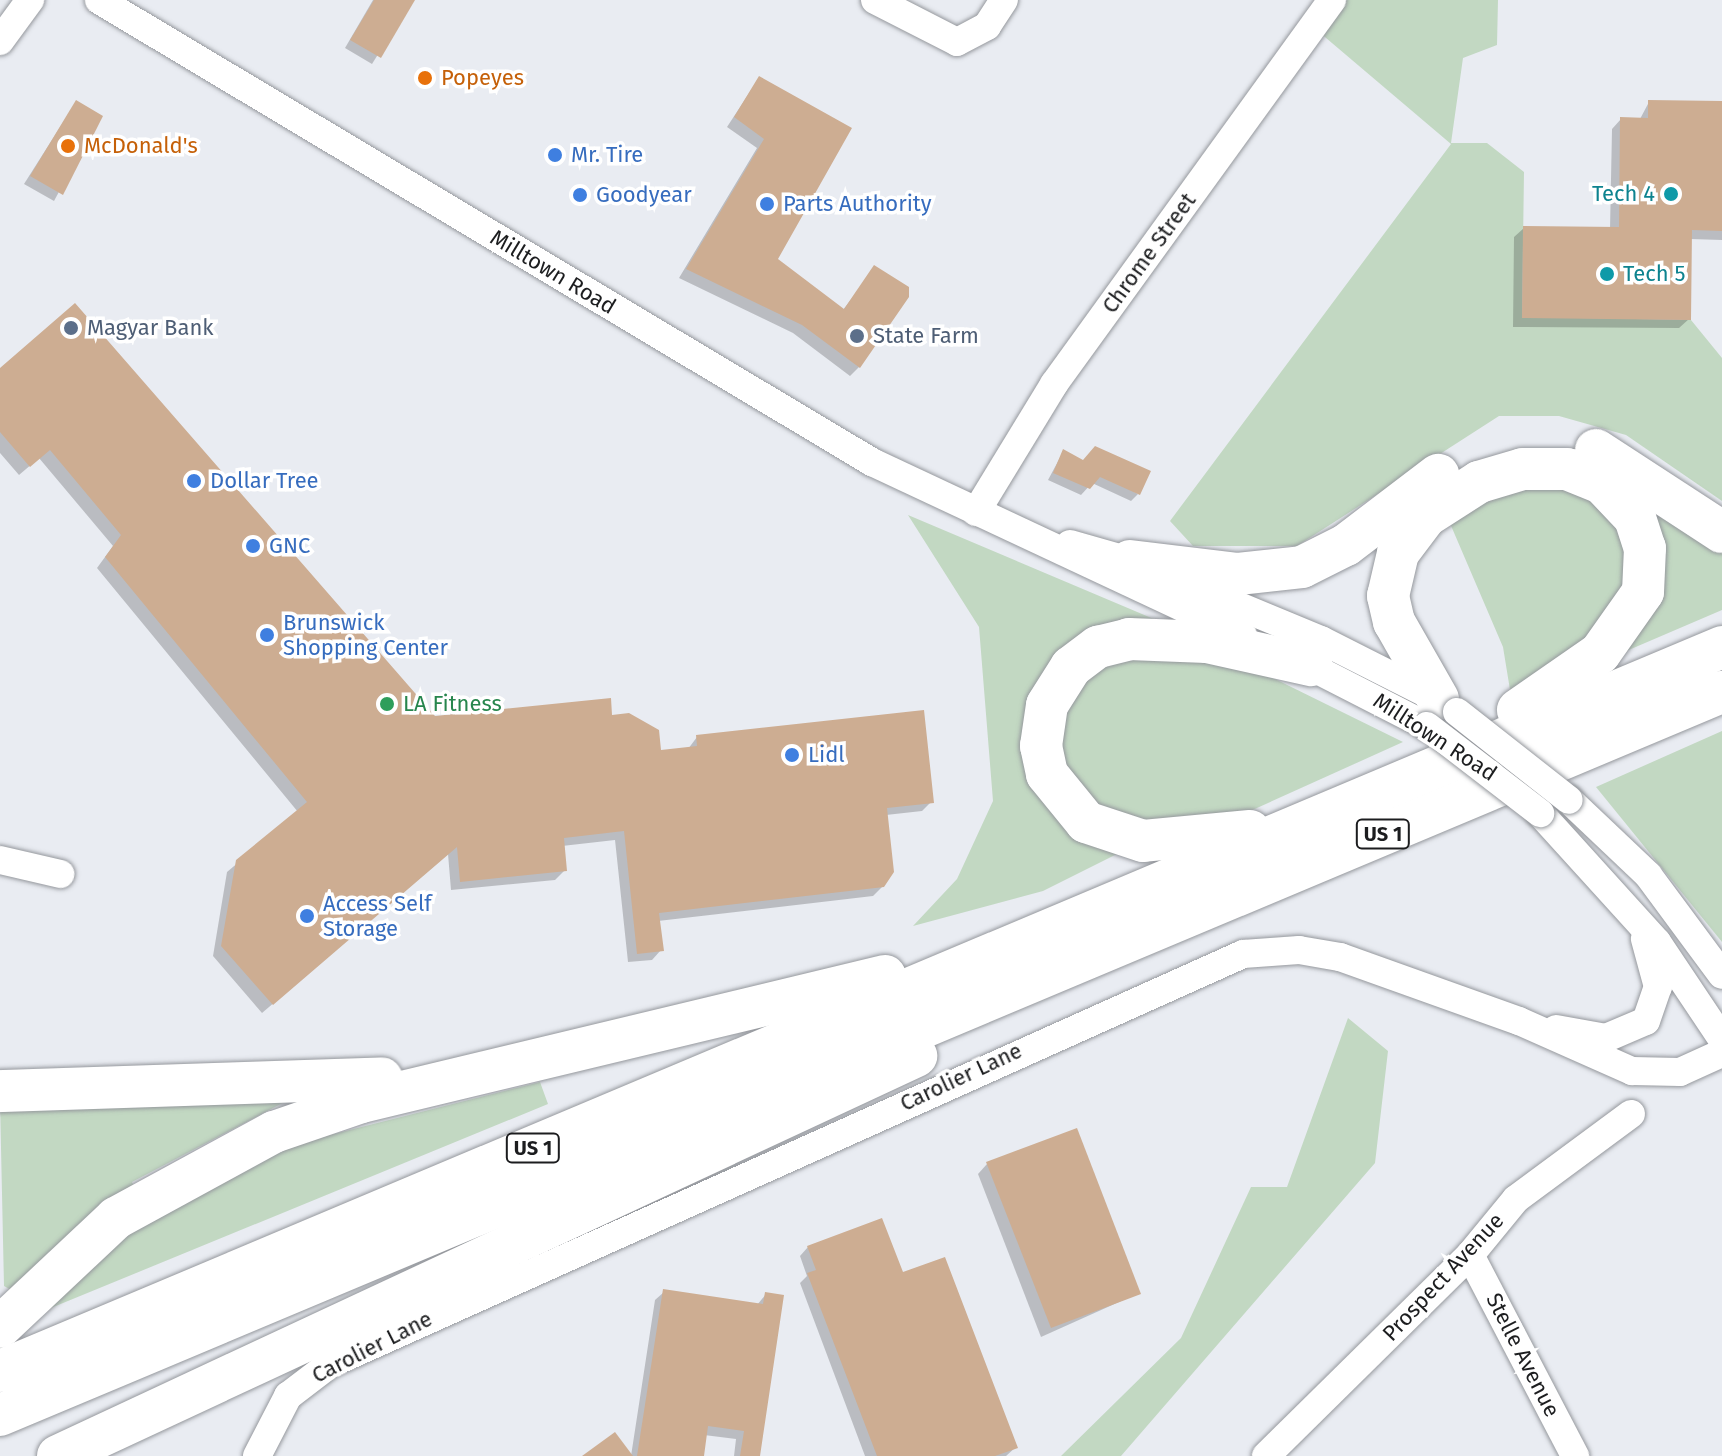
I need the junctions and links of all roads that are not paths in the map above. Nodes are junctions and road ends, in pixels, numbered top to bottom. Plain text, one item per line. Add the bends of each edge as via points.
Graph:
1 (30, 0) edge
2 (99, 0) edge
3 (875, 0) edge
4 (1004, 0) edge
5 (1332, 0) edge
6 (0, 41) edge
7 (976, 512) junction
8 (1015, 529) junction
9 (1722, 532) edge
10 (1130, 561) junction
11 (1722, 647) edge
12 (1311, 665) junction
13 (1722, 692) edge
14 (1441, 712) junction
15 (1429, 768) junction
16 (1295, 826) junction
17 (0, 860) edge
18 (60, 874) dead end
19 (1187, 916) junction
20 (1636, 916) junction
21 (1067, 925) junction
22 (1722, 975) edge
23 (1519, 1021) junction
24 (1722, 1039) edge
25 (1722, 1053) edge
26 (519, 1065) junction
27 (0, 1091) edge
28 (1631, 1114) dead end
29 (1470, 1255) junction
30 (0, 1327) edge
31 (0, 1371) edge
32 (0, 1415) edge
33 (58, 1456) edge
34 (257, 1456) edge
35 (1266, 1456) edge
36 (1575, 1456) edge

1 - 6 street
2 - 7 street, Milltown Road via 872,462
3 - 4 street via 957,42 987,26
5 - 7 street, Chrome Street via 1054,384
7 - 8 street, Milltown Road
8 - 10 street, Milltown Road
8 - 12 street, Milltown Road via 1122,585
9 - 10 highway via 1606,454 1538,440 1485,450 1452,466 1346,545 1302,567 1238,574
10 - 14 street, Milltown Road
11 - 15 highway, US 1
12 - 14 street, Milltown Road
12 - 16 highway via 1187,639 1114,642 1060,679 1041,732 1047,774 1062,800 1114,836 1161,841
13 - 19 highway, US 1
14 - 15 highway via 1399,635 1388,596 1392,568 1415,527 1469,487 1523,469 1567,469 1617,494 1645,548 1643,592 1628,622 1581,669
14 - 20 street, Milltown Road, bridge
14 - 22 street, Milltown Road, bridge via 1569,800 1648,875
15 - 16 highway, US 1
16 - 21 highway, US 1
17 - 18 street
19 - 32 highway, US 1
19 - 33 highway via 820,1105
20 - 23 street via 1657,978 1646,1021 1606,1038
20 - 24 street, Milltown Road
21 - 26 highway via 842,989
21 - 31 highway, US 1
23 - 25 street, Carolier Lane via 1586,1056 1645,1073 1691,1069
23 - 34 street, Carolier Lane via 1319,953 1280,950 1216,962 330,1364 288,1396
26 - 27 highway via 294,1084
26 - 30 highway via 330,1112 220,1156 116,1218
28 - 29 street, Prospect Avenue via 1516,1199
29 - 35 street, Prospect Avenue
29 - 36 street, Stelle Avenue

